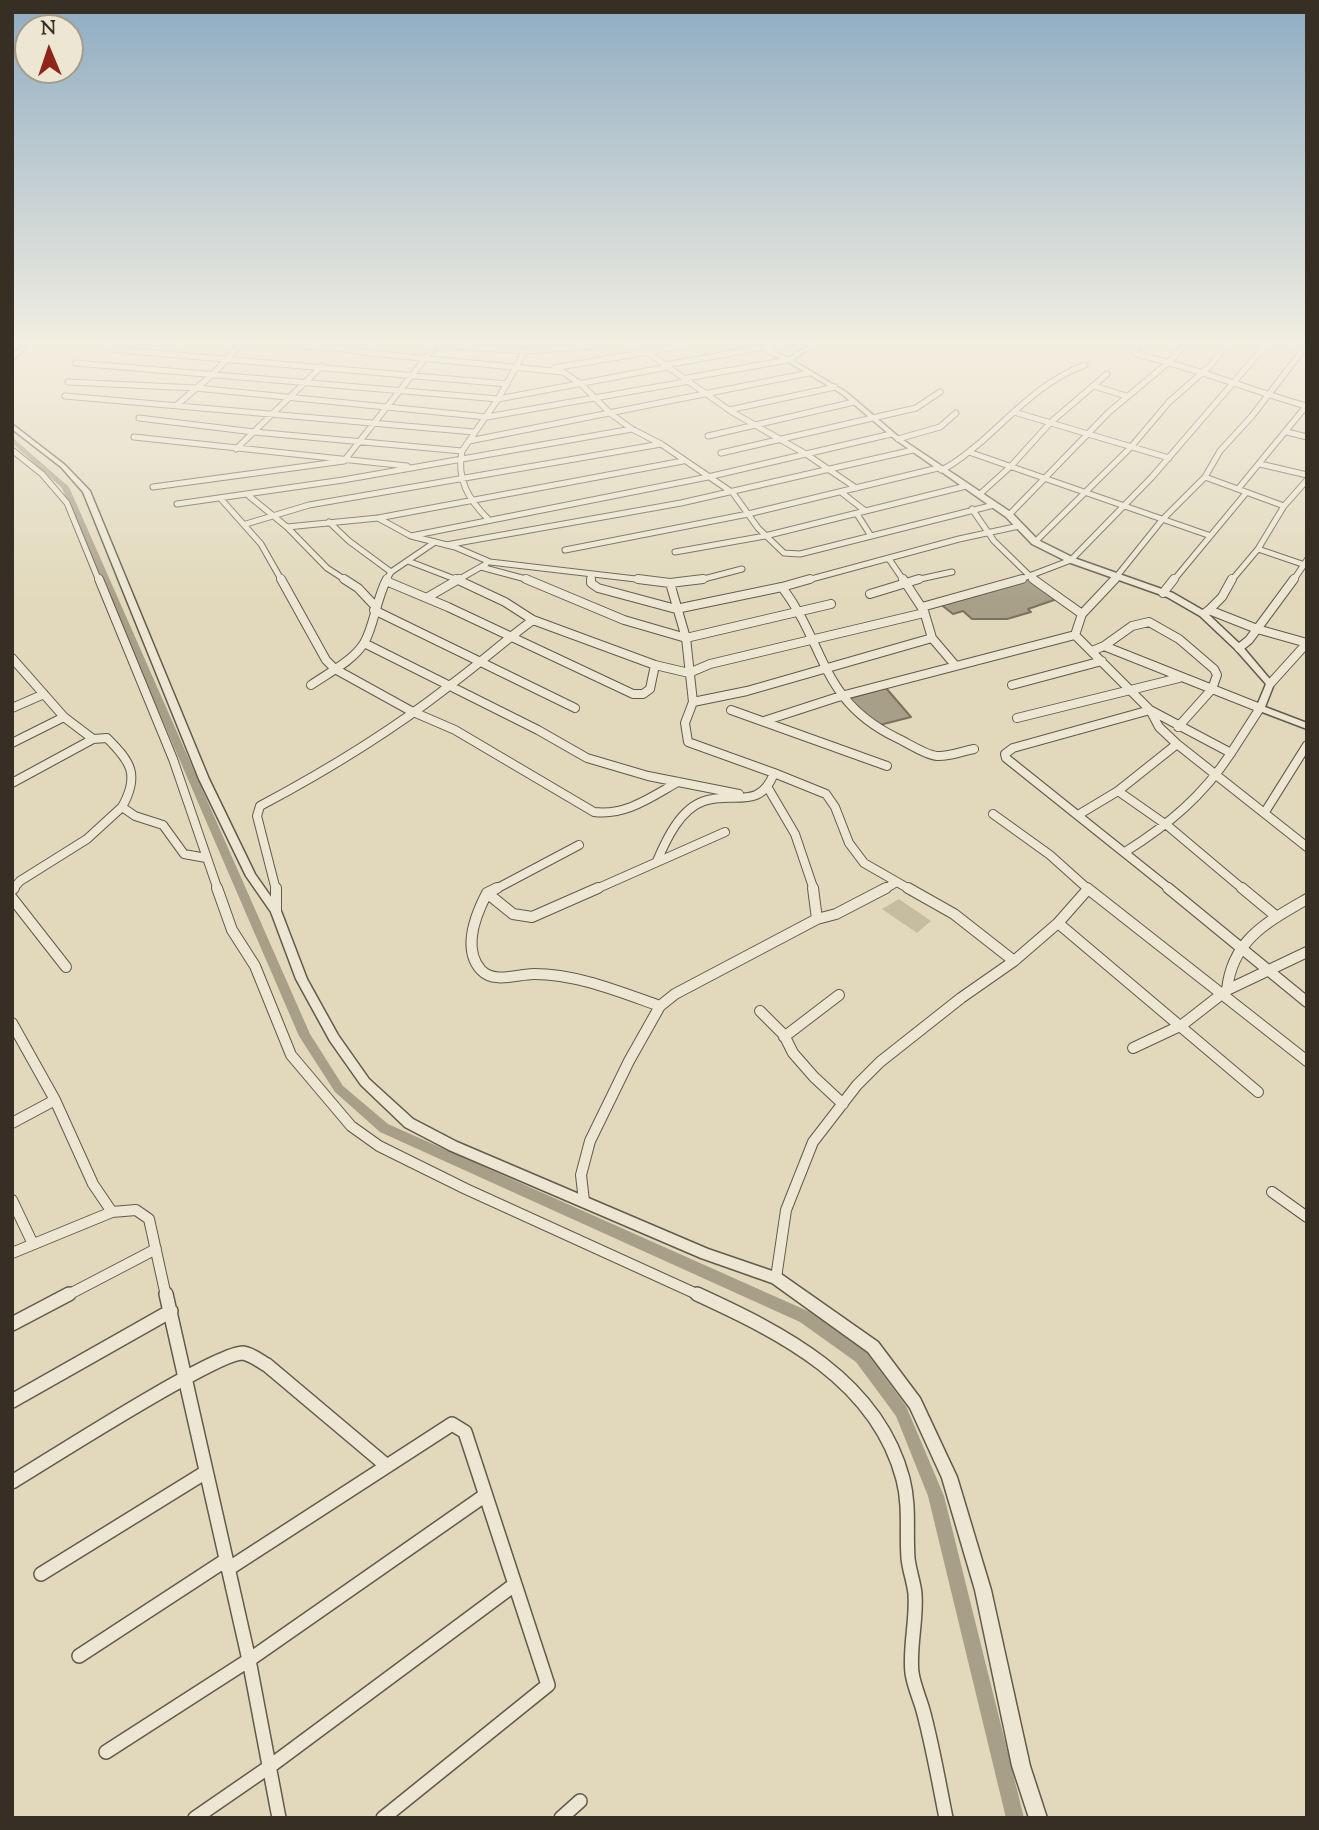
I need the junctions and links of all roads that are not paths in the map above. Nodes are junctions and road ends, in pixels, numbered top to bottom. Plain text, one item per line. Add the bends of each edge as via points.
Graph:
1 (19, 431) edge
2 (249, 431) edge
3 (367, 431) edge
4 (466, 431) edge
5 (520, 431) edge
6 (619, 431) edge
7 (637, 431) edge
8 (726, 431) edge
9 (769, 431) edge
10 (815, 431) edge
11 (889, 431) edge
12 (923, 431) edge
13 (992, 431) edge
14 (1043, 431) edge
15 (1076, 431) edge
16 (1091, 431) edge
17 (1144, 431) edge
18 (1190, 431) edge
19 (1237, 431) edge
20 (254, 432) junction
21 (474, 432) joint
22 (1287, 432) joint
23 (1087, 435) junction
24 (708, 436) dead end
25 (134, 437) dead end
26 (895, 437) junction
27 (1307, 437) edge
28 (782, 439) junction
29 (470, 441) junction
30 (359, 442) junction
31 (661, 444) junction
32 (1131, 447) junction
33 (236, 449) junction
34 (12, 450) edge
35 (914, 450) junction
36 (462, 452) junction
37 (969, 452) junction
38 (721, 453) dead end
39 (806, 454) junction
40 (1169, 458) junction
41 (344, 461) junction
42 (459, 461) junction
43 (683, 461) junction
44 (1260, 464) junction
45 (1011, 466) junction
46 (419, 468) junction
47 (939, 469) junction
48 (833, 471) junction
49 (708, 477) junction
50 (1046, 477) junction
51 (1205, 477) junction
52 (1307, 477) edge
53 (462, 480) junction
54 (967, 486) junction
55 (153, 487) dead end
56 (856, 488) junction
57 (1242, 491) junction
58 (841, 492) junction
59 (1085, 492) junction
60 (733, 493) junction
61 (980, 494) junction
62 (249, 496) junction
63 (221, 499) junction
64 (471, 502) junction
65 (177, 503) dead end
66 (994, 505) junction
67 (1284, 506) junction
68 (1123, 507) junction
69 (972, 509) junction
70 (864, 510) junction
71 (269, 514) junction
72 (748, 514) junction
73 (857, 514) junction
74 (1009, 515) junction
75 (379, 518) junction
76 (488, 519) junction
77 (1162, 520) junction
78 (329, 522) junction
79 (246, 524) junction
80 (1019, 526) junction
81 (287, 527) junction
82 (985, 533) junction
83 (411, 536) junction
84 (765, 536) junction
85 (871, 536) junction
86 (1208, 536) junction
87 (435, 542) junction
88 (1035, 542) junction
89 (446, 545) junction
90 (1258, 549) junction
91 (565, 550) dead end
92 (675, 552) dead end
93 (889, 559) junction
94 (1070, 560) junction
95 (408, 561) junction
96 (490, 562) junction
97 (1305, 566) edge
98 (481, 567) junction
99 (742, 569) dead end
100 (391, 572) junction
101 (952, 572) dead end
102 (592, 575) junction
103 (1118, 576) junction
104 (1030, 577) junction
105 (458, 580) junction
106 (386, 581) junction
107 (906, 582) junction
108 (670, 583) junction
109 (782, 587) junction
110 (1163, 593) junction
111 (870, 594) dead end
112 (428, 597) junction
113 (831, 604) dead end
114 (375, 608) junction
115 (676, 609) junction
116 (923, 610) junction
117 (800, 611) junction
118 (1206, 612) junction
119 (1082, 614) junction
120 (533, 620) junction
121 (1257, 629) junction
122 (1075, 635) junction
123 (508, 637) junction
124 (686, 638) junction
125 (812, 638) junction
126 (932, 638) junction
127 (364, 643) junction
128 (1307, 643) edge
129 (1104, 646) junction
130 (1239, 648) junction
131 (1092, 651) junction
132 (12, 658) edge
133 (479, 660) junction
134 (1102, 661) junction
135 (655, 665) junction
136 (955, 665) junction
137 (825, 668) junction
138 (23, 669) junction
139 (335, 669) junction
140 (12, 673) edge
141 (689, 673) junction
142 (1180, 678) junction
143 (1270, 684) junction
144 (311, 685) dead end
145 (1012, 685) dead end
146 (450, 686) junction
147 (1212, 690) junction
148 (1130, 692) junction
149 (44, 694) junction
150 (841, 696) junction
151 (694, 702) junction
152 (12, 708) edge
153 (575, 708) dead end
154 (1260, 708) junction
155 (731, 709) dead end
156 (1150, 710) junction
157 (411, 711) junction
158 (64, 717) junction
159 (1017, 718) dead end
160 (764, 721) junction
161 (1307, 726) edge
162 (1178, 727) junction
163 (93, 739) junction
164 (12, 743) edge
165 (1177, 744) junction
166 (1307, 745) edge
167 (974, 749) dead end
168 (1231, 753) junction
169 (887, 765) dead end
170 (774, 773) junction
171 (1217, 778) junction
172 (678, 782) junction
173 (12, 783) edge
174 (768, 788) junction
175 (1118, 791) junction
176 (753, 797) junction
177 (122, 807) junction
178 (1265, 813) junction
179 (993, 814) dead end
180 (1078, 816) junction
181 (1168, 826) junction
182 (725, 832) dead end
183 (579, 845) dead end
184 (1307, 847) edge
185 (1125, 852) junction
186 (206, 858) junction
187 (657, 861) junction
188 (895, 883) junction
189 (1088, 889) junction
190 (12, 890) edge
191 (487, 893) junction
192 (12, 898) edge
193 (1307, 899) edge
194 (16, 911) edge
195 (276, 911) junction
196 (1277, 917) junction
197 (817, 919) junction
198 (1058, 923) junction
199 (1240, 948) junction
200 (1307, 952) edge
201 (1014, 961) junction
202 (66, 967) dead end
203 (1270, 970) junction
204 (1224, 992) junction
205 (839, 995) dead end
206 (1307, 1002) edge
207 (660, 1006) junction
208 (760, 1011) dead end
209 (12, 1023) edge
210 (1182, 1025) junction
211 (784, 1037) junction
212 (16, 1038) edge
213 (1133, 1048) dead end
214 (1307, 1061) edge
215 (1258, 1092) dead end
216 (55, 1100) junction
217 (843, 1104) junction
218 (12, 1123) edge
219 (1272, 1192) dead end
220 (12, 1200) edge
221 (584, 1201) junction
222 (112, 1212) junction
223 (1307, 1217) edge
224 (33, 1244) junction
225 (156, 1249) junction
226 (12, 1253) edge
227 (776, 1278) junction
228 (172, 1311) junction
229 (12, 1324) edge
230 (186, 1378) junction
231 (12, 1401) edge
232 (387, 1466) junction
233 (206, 1472) junction
234 (12, 1482) edge
235 (484, 1496) junction
236 (227, 1564) junction
237 (41, 1574) dead end
238 (514, 1585) junction
239 (79, 1656) dead end
240 (250, 1660) junction
241 (106, 1752) dead end
242 (269, 1767) junction
243 (580, 1801) dead end
244 (195, 1818) edge
245 (279, 1818) edge
246 (383, 1818) edge
247 (561, 1818) edge
248 (946, 1818) edge
249 (1038, 1818) edge

1 - 195 street via 86,491 204,779 251,876
2 - 20 street
3 - 30 street
4 - 21 street
5 - 29 street
6 - 42 street
7 - 31 street
8 - 24 street
9 - 28 street
10 - 28 street
11 - 26 street
12 - 26 street
13 - 37 street
14 - 45 street
15 - 23 street
16 - 23 street
17 - 32 street
18 - 40 street
19 - 51 street
20 - 30 street
20 - 33 street
21 - 29 street
22 - 27 street
22 - 44 street
23 - 32 street
23 - 50 street
25 - 33 street
26 - 35 street
26 - 39 street
28 - 38 street
28 - 39 street
29 - 36 street
30 - 36 street
30 - 41 street
31 - 43 street
31 - 53 street
32 - 40 street
32 - 59 street
33 - 41 street
34 - 186 street via 48,479 67,503 173,759
35 - 47 street
35 - 48 street
36 - 42 street
37 - 45 street
37 - 47 street via 950,467
39 - 48 street
39 - 49 street
40 - 68 street
41 - 46 street
41 - 55 street
42 - 46 street
42 - 53 street
43 - 49 street
43 - 64 street
44 - 52 street
44 - 57 street
45 - 50 street
45 - 61 street
46 - 62 street
47 - 54 street
47 - 56 street
48 - 56 street
48 - 60 street
49 - 60 street
49 - 76 street
50 - 59 street
50 - 74 street
51 - 57 street
51 - 77 street
52 - 67 street
53 - 64 street
53 - 71 street
54 - 61 street
54 - 70 street
56 - 58 street
57 - 67 street
57 - 86 street
58 - 70 street
58 - 72 street
59 - 68 street
59 - 88 street
60 - 72 street
60 - 89 street
61 - 66 street
62 - 63 street
62 - 71 street
63 - 65 street
63 - 79 street
64 - 75 street
64 - 76 street
66 - 69 street
66 - 74 street
67 - 90 street
68 - 77 street
68 - 94 street
69 - 82 street
69 - 85 street
70 - 73 street
71 - 79 street
71 - 81 street
72 - 84 street
72 - 91 street
73 - 84 street
73 - 85 street
74 - 80 street
75 - 78 street
75 - 83 street
76 - 83 street
77 - 86 street
77 - 103 street
78 - 81 street
78 - 100 street
79 - 139 street
80 - 82 street
80 - 88 street
81 - 114 street
82 - 93 street
82 - 104 street
83 - 87 street
84 - 85 street via 791,554
84 - 92 street
86 - 110 street
87 - 89 street
87 - 95 street
88 - 94 street
89 - 96 street
90 - 97 street
90 - 118 street
93 - 107 street
93 - 109 street
94 - 103 street
94 - 104 street
95 - 100 street
95 - 105 street
96 - 98 street
96 - 102 street
97 - 121 street
98 - 105 street
98 - 124 street via 540,583 624,621
99 - 108 street
100 - 106 street
101 - 107 street
102 - 108 street
102 - 115 street via 591,583 598,588
103 - 110 street
103 - 119 street
104 - 116 street
104 - 119 street
105 - 112 street
105 - 120 street
106 - 112 street
106 - 114 street
107 - 111 street
107 - 116 street
108 - 115 street
109 - 115 street
109 - 117 street
110 - 118 street
112 - 123 street
113 - 117 street
114 - 127 street
114 - 133 street
115 - 124 street
116 - 125 street
116 - 126 street
117 - 124 street
117 - 125 street
118 - 121 street
118 - 130 street
119 - 122 street
120 - 123 street
120 - 135 street
121 - 128 street
121 - 130 street
122 - 131 street
122 - 136 street
123 - 133 street
123 - 135 street via 634,694 650,689
124 - 141 street
125 - 137 street
125 - 141 street
126 - 136 street
126 - 137 street
127 - 139 street
127 - 146 street
128 - 143 street
129 - 131 street
129 - 142 street
129 - 147 street via 1138,623 1149,622 1180,640 1214,670
130 - 143 street
131 - 134 street
132 - 138 street
133 - 146 street
133 - 153 street
134 - 145 street
134 - 148 street
135 - 141 street
136 - 150 street
137 - 150 street
137 - 151 street
138 - 140 street
138 - 149 street
139 - 144 street
139 - 157 street
141 - 151 street
142 - 147 street
142 - 148 street
143 - 154 street
146 - 157 street
146 - 172 street via 587,758
147 - 154 street
147 - 162 street
148 - 156 street
148 - 159 street
149 - 152 street
149 - 158 street
150 - 160 street
150 - 167 street via 871,725 930,754
151 - 170 street via 685,723 688,742
154 - 161 street
154 - 168 street
155 - 160 street
156 - 162 street
156 - 165 street via 1159,727
156 - 180 street via 1005,754 1017,770
157 - 172 street via 464,735 604,815 618,813
157 - 195 street via 329,769 260,806 257,816 276,884
158 - 163 street
158 - 164 street
160 - 169 street
162 - 168 street
163 - 173 street
163 - 177 street via 107,738 132,768 134,785
165 - 171 street
165 - 175 street
166 - 178 street
168 - 171 street
170 - 174 street
170 - 188 street via 826,794 864,863
171 - 178 street
171 - 181 street
172 - 176 street
174 - 176 street
174 - 197 street via 811,868
175 - 180 street
175 - 181 street
176 - 187 street via 700,802 664,841
177 - 186 street via 163,825 184,854
177 - 190 street via 90,839
178 - 184 street
179 - 189 street
180 - 185 street
181 - 185 street
181 - 196 street
182 - 187 street
183 - 191 street
185 - 199 street
186 - 248 street via 232,930 255,966 285,1044 351,1126 379,1146 466,1189 756,1322 809,1352 868,1409 888,1441 909,1508 908,1558 916,1609 912,1672
187 - 191 street via 532,917 513,914
188 - 197 street
188 - 201 street via 954,914
189 - 198 street
189 - 204 street
191 - 207 street via 471,943 481,970 498,977 534,974 591,983
192 - 194 street
193 - 196 street
194 - 202 street
195 - 221 street via 302,979 365,1082 409,1123
196 - 199 street
197 - 207 street
198 - 201 street
198 - 210 street
199 - 203 street
199 - 204 street via 1226,971
200 - 203 street
201 - 217 street via 880,1062
203 - 204 street
203 - 206 street
204 - 210 street
204 - 214 street
205 - 211 street
207 - 221 street via 590,1141 581,1175
208 - 211 street
209 - 212 street
210 - 213 street
210 - 215 street
211 - 217 street via 814,1077
212 - 216 street
216 - 218 street
216 - 222 street via 93,1184
217 - 227 street via 813,1142 786,1210
219 - 223 street
220 - 224 street
221 - 227 street via 706,1254
222 - 224 street
222 - 225 street via 136,1210 149,1219
224 - 226 street
225 - 228 street
225 - 229 street
227 - 249 street via 873,1347 915,1403 961,1515 983,1590 1021,1766
228 - 230 street
228 - 231 street
230 - 232 street via 232,1355 246,1353 267,1365
230 - 233 street
230 - 234 street
232 - 235 street via 452,1424 465,1432
232 - 236 street
233 - 236 street
233 - 237 street
235 - 238 street
235 - 240 street
236 - 239 street
236 - 240 street
238 - 242 street
238 - 246 street via 548,1685
240 - 241 street
240 - 242 street
242 - 244 street
242 - 245 street
243 - 247 street

